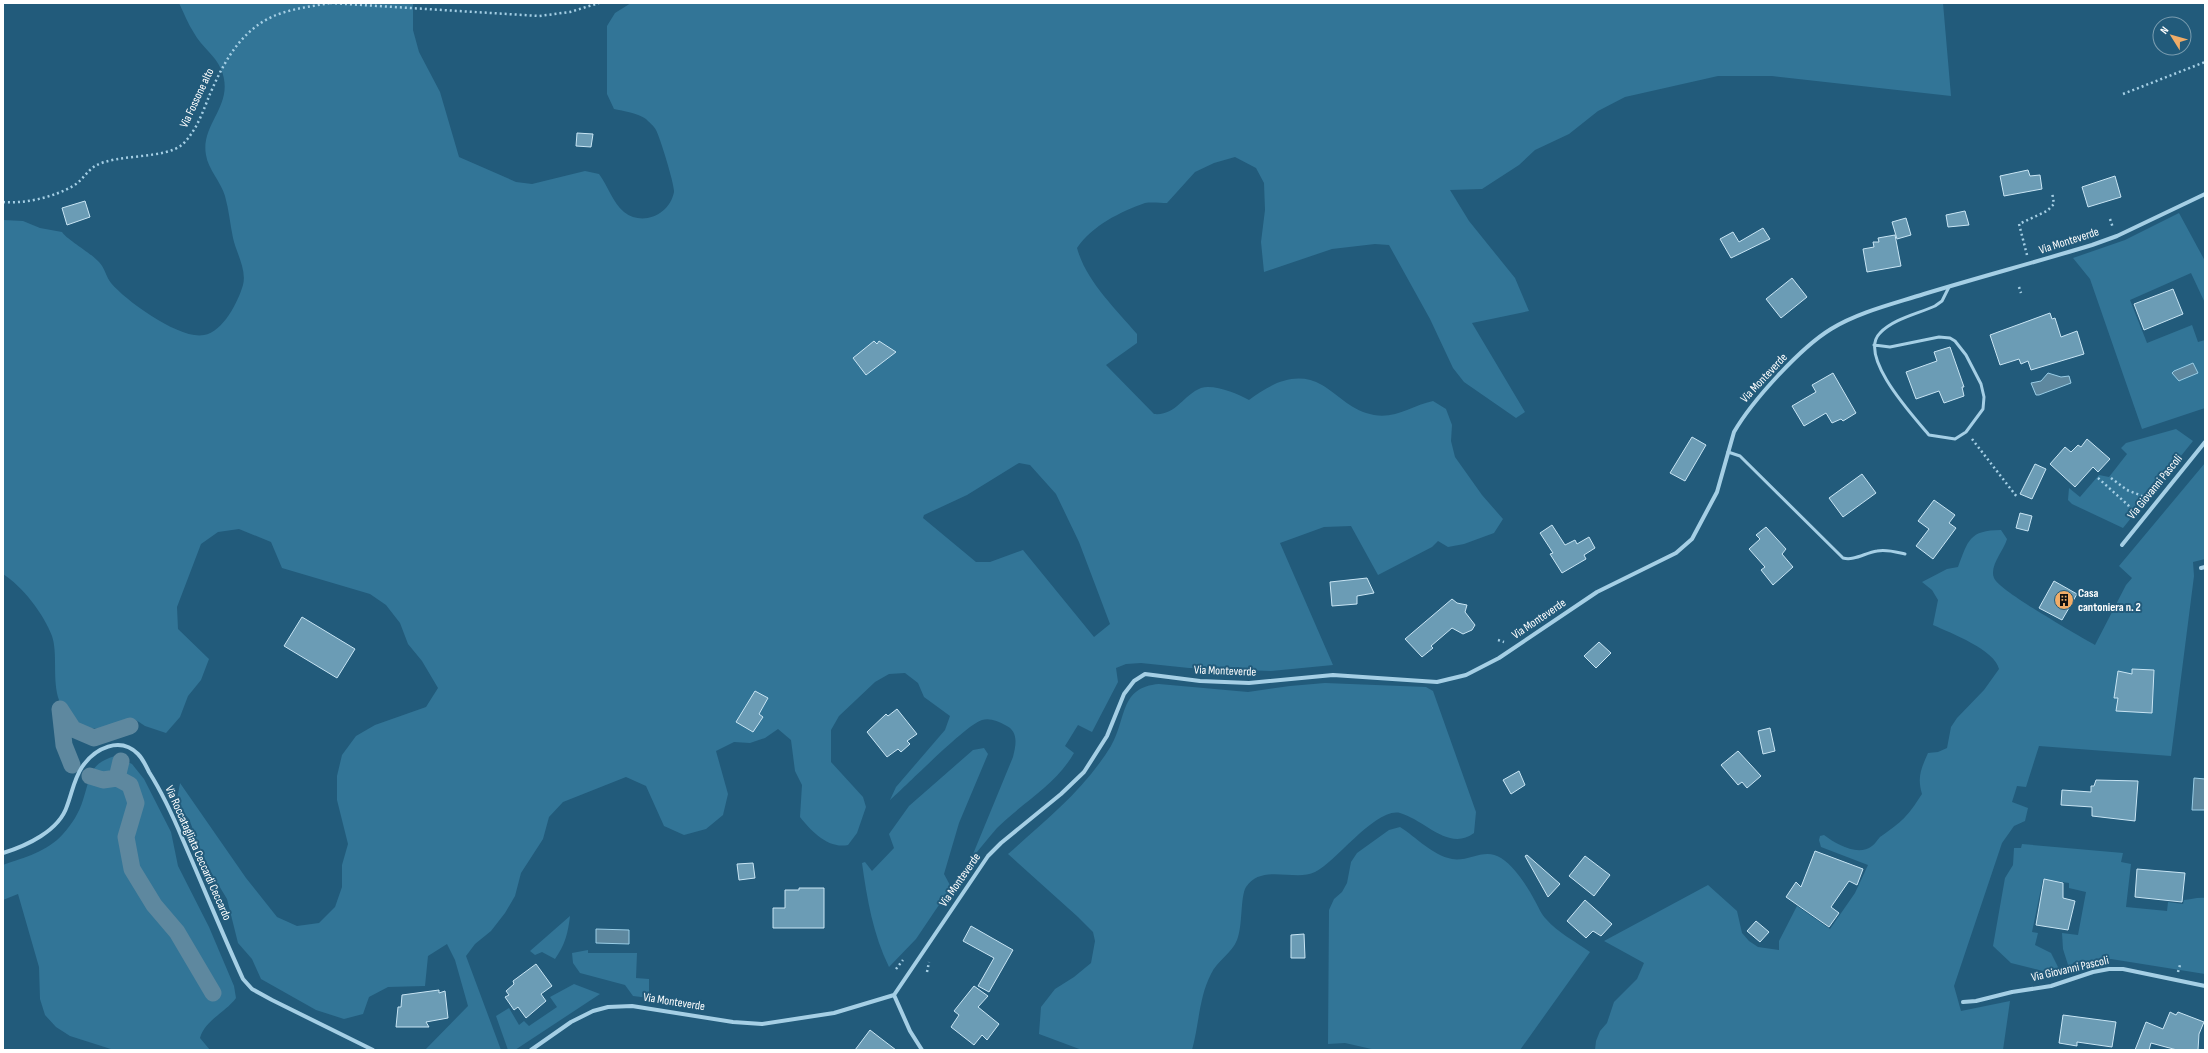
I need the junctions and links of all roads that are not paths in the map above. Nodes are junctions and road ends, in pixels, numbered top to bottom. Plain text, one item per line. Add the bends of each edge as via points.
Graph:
1 (2205, 194) edge
2 (1949, 287) junction
3 (1874, 345) junction
4 (2205, 442) edge
5 (1728, 452) junction
6 (2122, 545) dead end
7 (1906, 554) dead end
8 (3, 853) edge
9 (2205, 986) edge
10 (894, 995) junction
11 (1963, 1002) dead end
12 (373, 1050) edge
13 (531, 1050) edge
14 (922, 1050) edge

1 - 2 street, Via Monteverde via 2105,240
2 - 3 lane via 1942,301 1885,328 1878,334
2 - 5 street, Via Monteverde via 1855,317 1830,329 1810,344 1753,403 1734,432
3 - 3 lane via 1890,347 1939,337 1954,341 1966,355 1981,384 1984,397 1983,409 1966,432 1955,439 1929,435 1879,369
4 - 6 street, Via Giovanni Pascoli
5 - 7 lane via 1740,456 1843,558 1849,560 1877,551 1891,550
5 - 10 street, Via Monteverde via 1717,492 1706,516 1692,539 1676,553 1597,592 1499,658 1466,675 1437,682 1333,675 1249,683 1200,681 1145,674 1134,681 1124,694 1107,736 1084,772 988,856
8 - 12 street, Via Roccatagliata Ceccardi Ceccardo via 24,845 54,826 67,808 72,788 82,767 93,754 119,744 129,748 139,755 166,799 244,979 252,989
9 - 11 street, Via Giovanni Pascoli via 2109,968 2051,986
10 - 13 street, Via Monteverde via 834,1013 762,1024 632,1006 608,1007 571,1022
10 - 14 street via 910,1031

